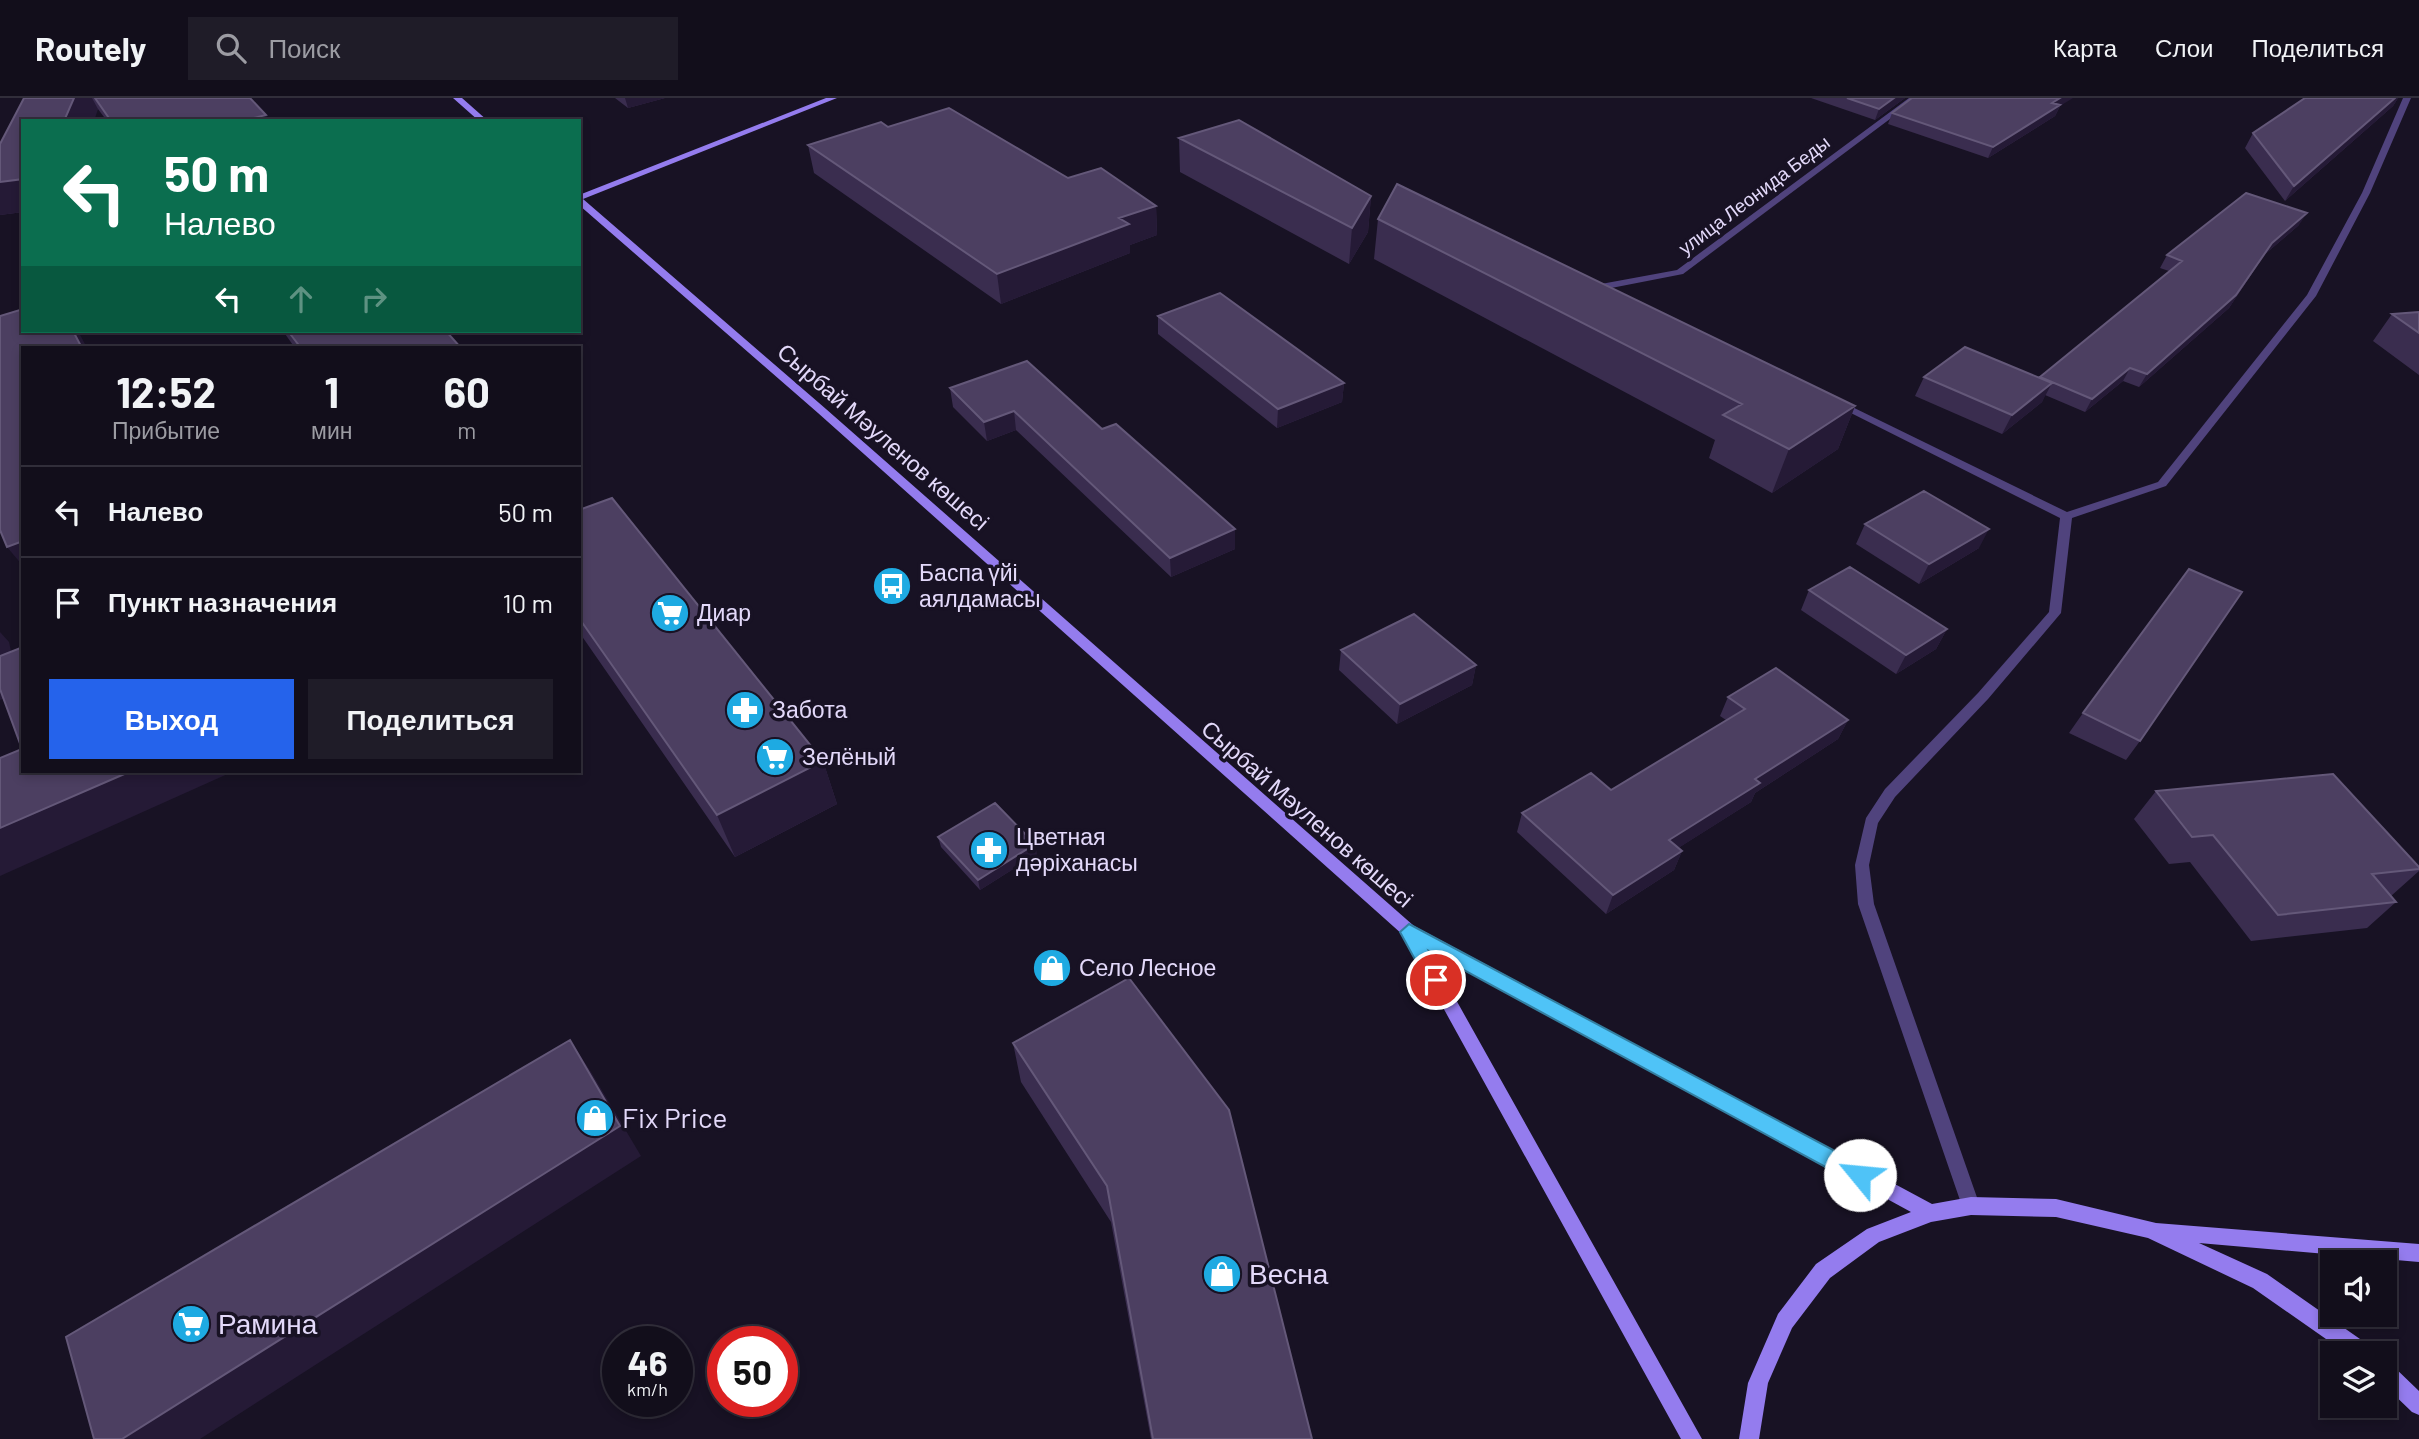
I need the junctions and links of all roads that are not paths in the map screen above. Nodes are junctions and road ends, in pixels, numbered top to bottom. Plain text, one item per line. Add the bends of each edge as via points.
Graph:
1 (457, 98) edge
2 (833, 98) edge
3 (1914, 98) edge
4 (2407, 98) edge
5 (482, 119) edge
6 (581, 198) edge
7 (581, 201) edge
8 (1626, 299) edge
9 (1821, 396) edge
10 (2066, 516) junction
11 (1409, 932) junction
12 (1971, 1206) junction
13 (1931, 1213) junction
14 (2150, 1230) junction
15 (2419, 1253) edge
16 (2346, 1341) edge
17 (2397, 1384) edge
18 (2419, 1405) edge
19 (1692, 1439) edge
20 (1749, 1439) edge

1 - 5 main road
2 - 6 main road
3 - 8 street, улица Леонида Беды via 1680,272 1601,287
4 - 10 street via 2365,193 2311,296 2162,484
7 - 11 main road, Сырбай Мәуленов көшесі
9 - 10 street
10 - 12 street via 2055,613 1889,793 1871,822 1862,865 1866,904
11 - 13 main road
11 - 19 main road
12 - 13 main road
12 - 14 main road via 2056,1208
13 - 20 main road via 1873,1236 1824,1272 1785,1321 1758,1383
14 - 15 main road
14 - 16 main road via 2260,1281
17 - 18 main road

